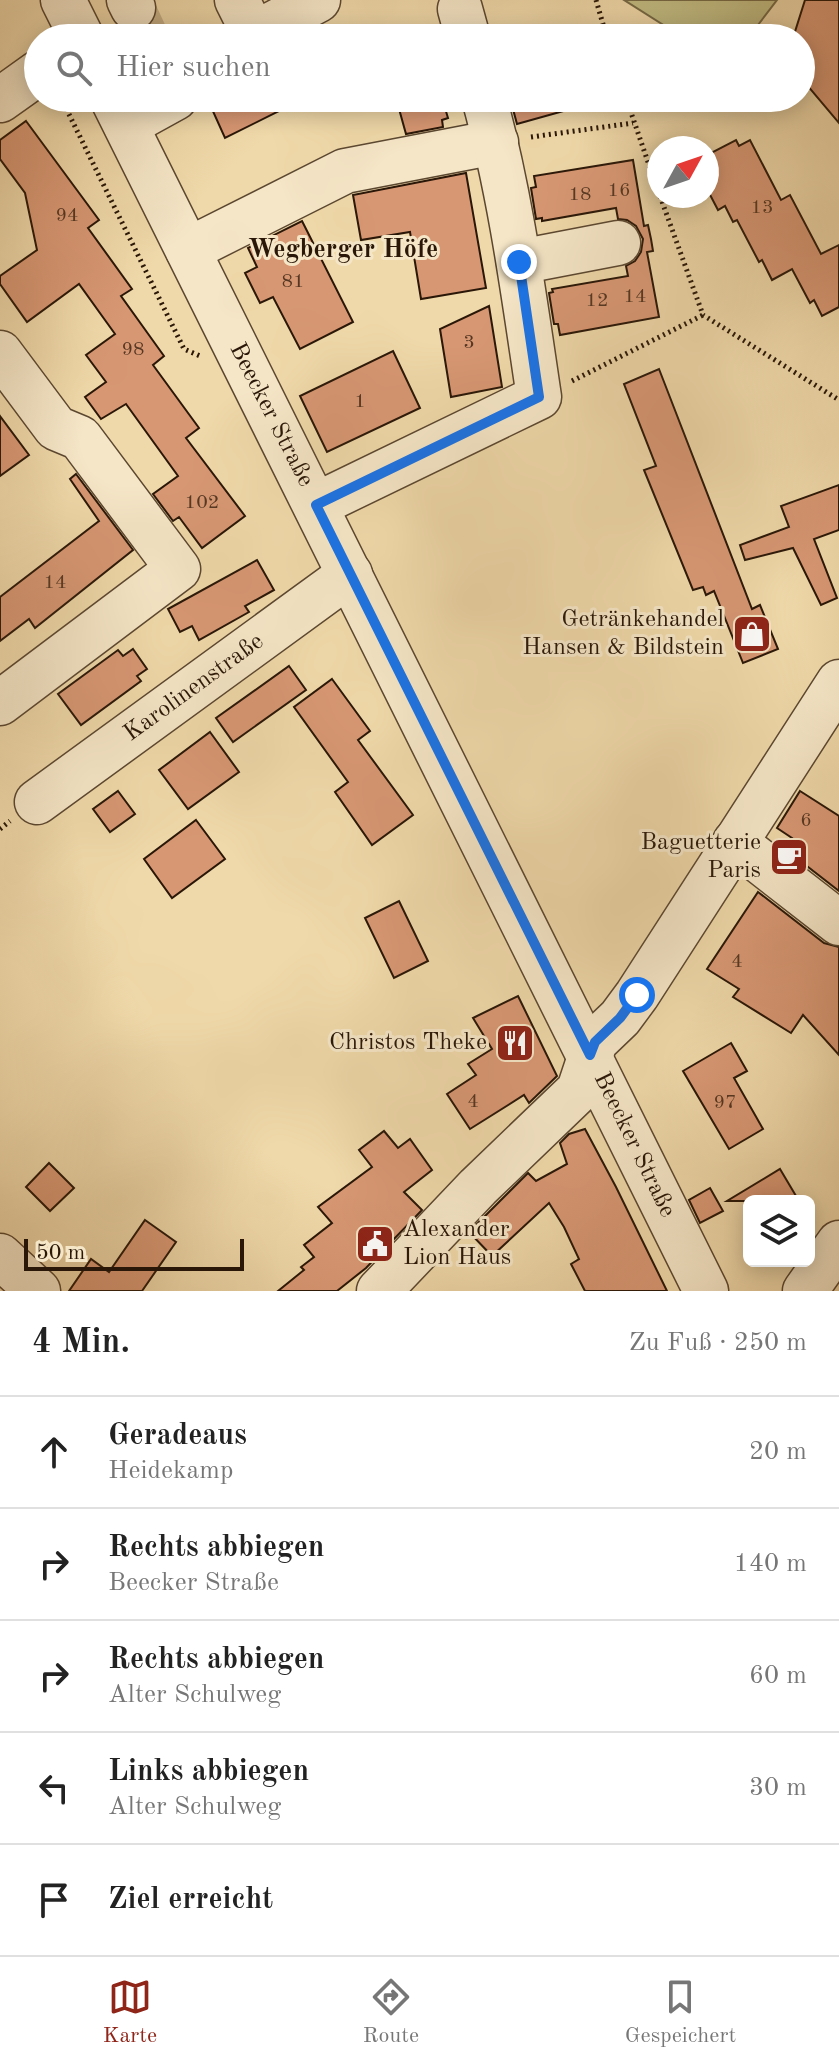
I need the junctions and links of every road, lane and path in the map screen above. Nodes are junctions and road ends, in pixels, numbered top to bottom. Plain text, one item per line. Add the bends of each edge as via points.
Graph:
1 (237, 0) edge
2 (318, 0) edge
3 (596, 0) edge
4 (249, 24) edge
5 (273, 24) edge
6 (603, 24) edge
7 (24, 83) edge
8 (0, 100) edge
9 (119, 112) edge
10 (488, 112) edge
11 (630, 112) edge
12 (633, 123) junction
13 (496, 142) junction
14 (647, 162) edge
15 (664, 208) edge
16 (618, 243) dead end
17 (188, 250) junction
18 (519, 262) junction
19 (703, 315) junction
20 (0, 353) edge
21 (539, 397) junction
22 (839, 400) edge
23 (316, 505) junction
24 (350, 574) junction
25 (839, 682) edge
26 (0, 703) edge
27 (825, 735) edge
28 (37, 802) dead end
29 (735, 842) junction
30 (839, 923) edge
31 (590, 1055) junction
32 (839, 1243) edge
33 (0, 1256) edge
34 (38, 1291) edge
35 (379, 1291) edge
36 (706, 1291) edge
37 (805, 1291) edge

1 - 4 street
2 - 5 street
3 - 6 path
7 - 8 street
9 - 17 street, Beecker Straße
10 - 13 street
11 - 12 path
12 - 13 path
12 - 14 path
13 - 17 street via 345,171
13 - 18 street
15 - 19 path
16 - 18 street
17 - 23 street, Beecker Straße
18 - 21 street
19 - 21 path
19 - 22 path
20 - 26 street via 56,428 80,438 178,569
21 - 23 street
23 - 24 street, Beecker Straße
24 - 28 street, Karolinenstraße
24 - 31 street, Beecker Straße
25 - 27 street
27 - 29 street
29 - 30 street
29 - 31 street via 701,877 637,995 595,1042
31 - 35 street via 579,1090
31 - 36 street, Beecker Straße
32 - 37 street
33 - 34 street

